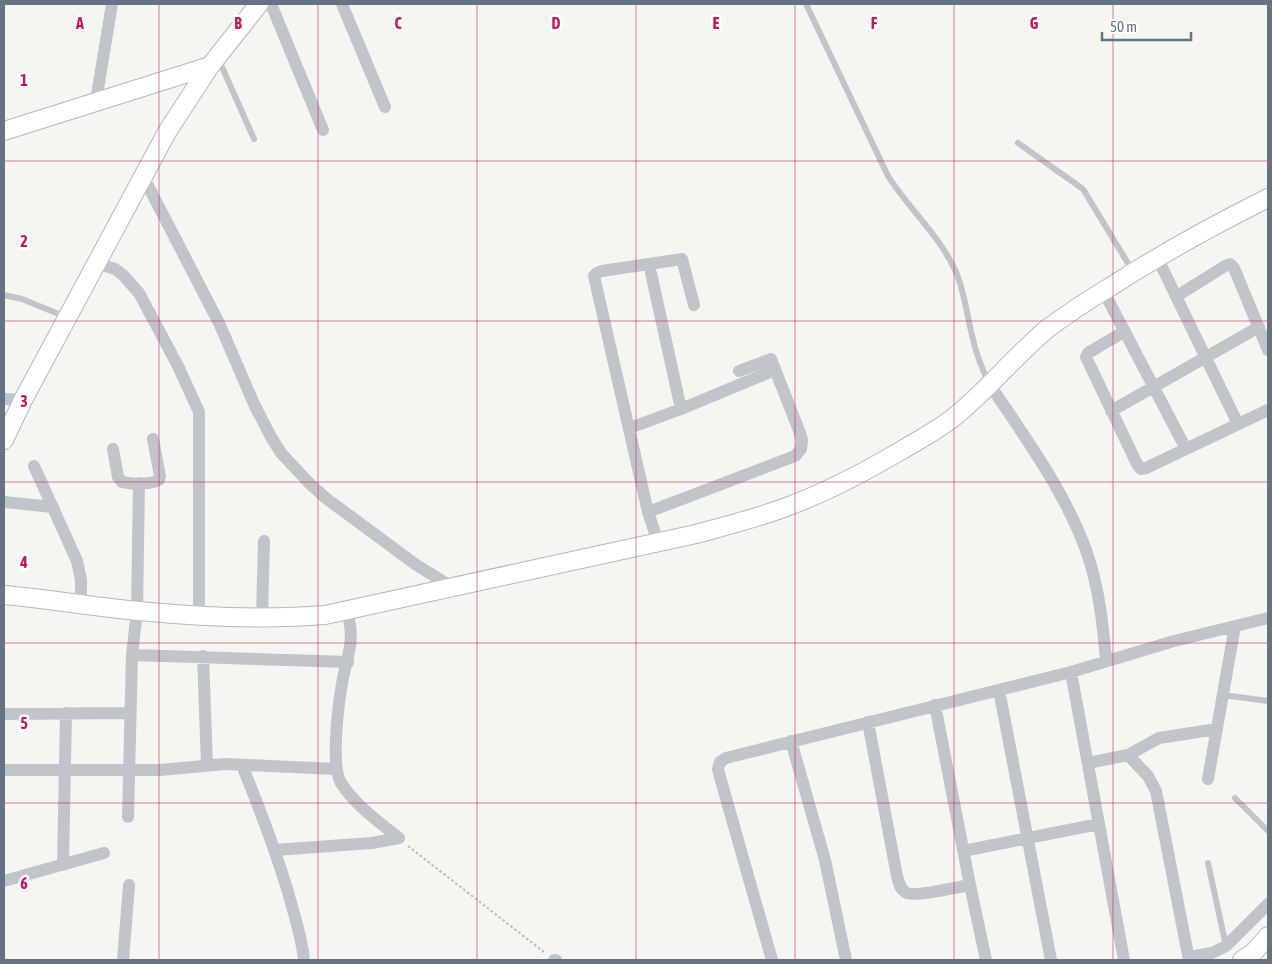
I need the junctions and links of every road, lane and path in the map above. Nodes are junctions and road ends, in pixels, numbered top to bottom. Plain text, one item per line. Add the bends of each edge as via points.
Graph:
1 (112, 4) edge
2 (259, 4) edge
3 (270, 4) edge
4 (342, 4) edge
5 (806, 4) edge
6 (214, 61) junction
7 (96, 101) junction
8 (385, 107) dead end
9 (323, 130) dead end
10 (4, 131) edge
11 (254, 139) dead end
12 (1018, 143) dead end
13 (143, 176) junction
14 (1268, 198) edge
15 (1157, 257) junction
16 (96, 263) junction
17 (1133, 271) junction
18 (651, 273) dead end
19 (1103, 290) junction
20 (4, 295) edge
21 (1177, 296) junction
22 (694, 305) dead end
23 (67, 317) junction
24 (1259, 327) junction
25 (1126, 331) junction
26 (1268, 350) edge
27 (1206, 358) junction
28 (775, 370) junction
29 (739, 371) dead end
30 (990, 385) junction
31 (1154, 387) junction
32 (4, 399) edge
33 (23, 400) junction
34 (681, 409) junction
35 (1268, 410) edge
36 (1111, 411) junction
37 (1238, 424) junction
38 (630, 428) junction
39 (153, 439) dead end
40 (4, 440) edge
41 (113, 449) dead end
42 (1186, 449) junction
43 (34, 466) dead end
44 (139, 484) junction
45 (4, 502) edge
46 (52, 507) junction
47 (648, 512) junction
48 (264, 541) dead end
49 (658, 542) junction
50 (452, 587) junction
51 (4, 595) edge
52 (81, 603) junction
53 (350, 610) junction
54 (137, 611) junction
55 (199, 615) junction
56 (262, 617) junction
57 (1268, 618) edge
58 (1235, 626) junction
59 (132, 655) junction
60 (203, 656) junction
61 (1106, 661) junction
62 (348, 662) junction
63 (1071, 672) junction
64 (998, 690) junction
65 (1223, 696) junction
66 (1268, 701) edge
67 (935, 705) junction
68 (130, 712) junction
69 (66, 713) junction
70 (4, 714) edge
71 (868, 722) junction
72 (1217, 729) junction
73 (791, 741) junction
74 (1128, 755) junction
75 (1088, 763) junction
76 (242, 765) junction
77 (207, 766) junction
78 (65, 769) junction
79 (336, 769) junction
80 (4, 770) edge
81 (128, 770) junction
82 (1208, 779) dead end
83 (1235, 798) dead end
84 (128, 817) dead end
85 (1099, 824) junction
86 (1268, 831) edge
87 (398, 838) junction
88 (1027, 838) junction
89 (275, 850) junction
90 (963, 851) junction
91 (104, 853) dead end
92 (1208, 862) dead end
93 (63, 865) junction
94 (4, 881) edge
95 (129, 885) dead end
96 (970, 885) junction
97 (1268, 904) edge
98 (1268, 936) edge
99 (1226, 946) junction
100 (1255, 958) edge
101 (1189, 959) edge
102 (123, 960) edge
103 (304, 960) edge
104 (555, 960) edge
105 (772, 960) edge
106 (846, 960) edge
107 (986, 960) edge
108 (1051, 960) edge
109 (1124, 960) edge

1 - 7 street
2 - 6 street
3 - 9 street
4 - 8 street
5 - 30 lane via 888,176 939,244 956,273 978,356
6 - 7 street
6 - 11 lane
6 - 13 street via 181,109
7 - 10 street
12 - 17 lane via 1083,189
13 - 16 street
13 - 50 street via 281,453 327,499
14 - 15 street
15 - 17 street
15 - 21 street
16 - 23 street
16 - 55 street via 115,269 139,293 199,412
17 - 19 street
18 - 34 street
19 - 25 street
19 - 30 street via 1047,329
20 - 23 lane
21 - 24 street via 1230,264
21 - 27 street
22 - 38 street via 682,259 602,271 594,276
23 - 33 street
24 - 26 street
24 - 27 street
25 - 31 street
25 - 36 street via 1086,357
27 - 31 street
27 - 37 street
28 - 29 street via 771,359
28 - 34 street
28 - 47 street via 802,440 795,456
30 - 49 street via 939,428 838,485 743,522
30 - 61 street via 1035,450 1074,522 1087,553 1102,611
31 - 36 street
31 - 42 street
32 - 33 street
33 - 40 street
34 - 38 street
35 - 37 street
36 - 42 street via 1141,469
37 - 42 street
38 - 47 street
39 - 44 street via 159,480
41 - 44 street via 119,480
43 - 46 street
44 - 54 street
45 - 46 street
46 - 52 street via 78,566
47 - 49 street
48 - 56 street
49 - 50 street
50 - 53 street
51 - 52 street
52 - 54 street
53 - 56 street via 301,617
53 - 62 street via 352,633
54 - 55 street
54 - 59 street
55 - 56 street
57 - 58 street
58 - 61 street
58 - 65 street
59 - 60 street
59 - 68 street
60 - 62 street
60 - 77 street
61 - 63 street
62 - 79 street via 342,683
63 - 64 street
63 - 75 street
64 - 67 street
64 - 88 street
65 - 66 lane
65 - 72 street
67 - 71 street
67 - 90 street
68 - 69 street
68 - 81 street
69 - 70 street
69 - 78 street
71 - 73 street
71 - 96 street via 900,887 907,893 916,894
72 - 74 street via 1159,738
72 - 82 street
73 - 105 street via 726,758 718,769
73 - 106 street via 824,860
74 - 75 street
74 - 101 street via 1148,776 1156,791
75 - 85 street
76 - 77 street
76 - 79 street
76 - 89 street
77 - 81 street
78 - 80 street
78 - 81 street
78 - 93 street
79 - 87 street via 348,792
81 - 84 street
83 - 86 lane
85 - 88 street
85 - 109 street
87 - 89 street
87 - 104 path
88 - 90 street
88 - 108 street
89 - 103 street via 298,927
90 - 96 street
91 - 93 street
92 - 99 lane
93 - 94 street
95 - 102 street
96 - 107 street
97 - 99 street
98 - 100 street
99 - 101 street

